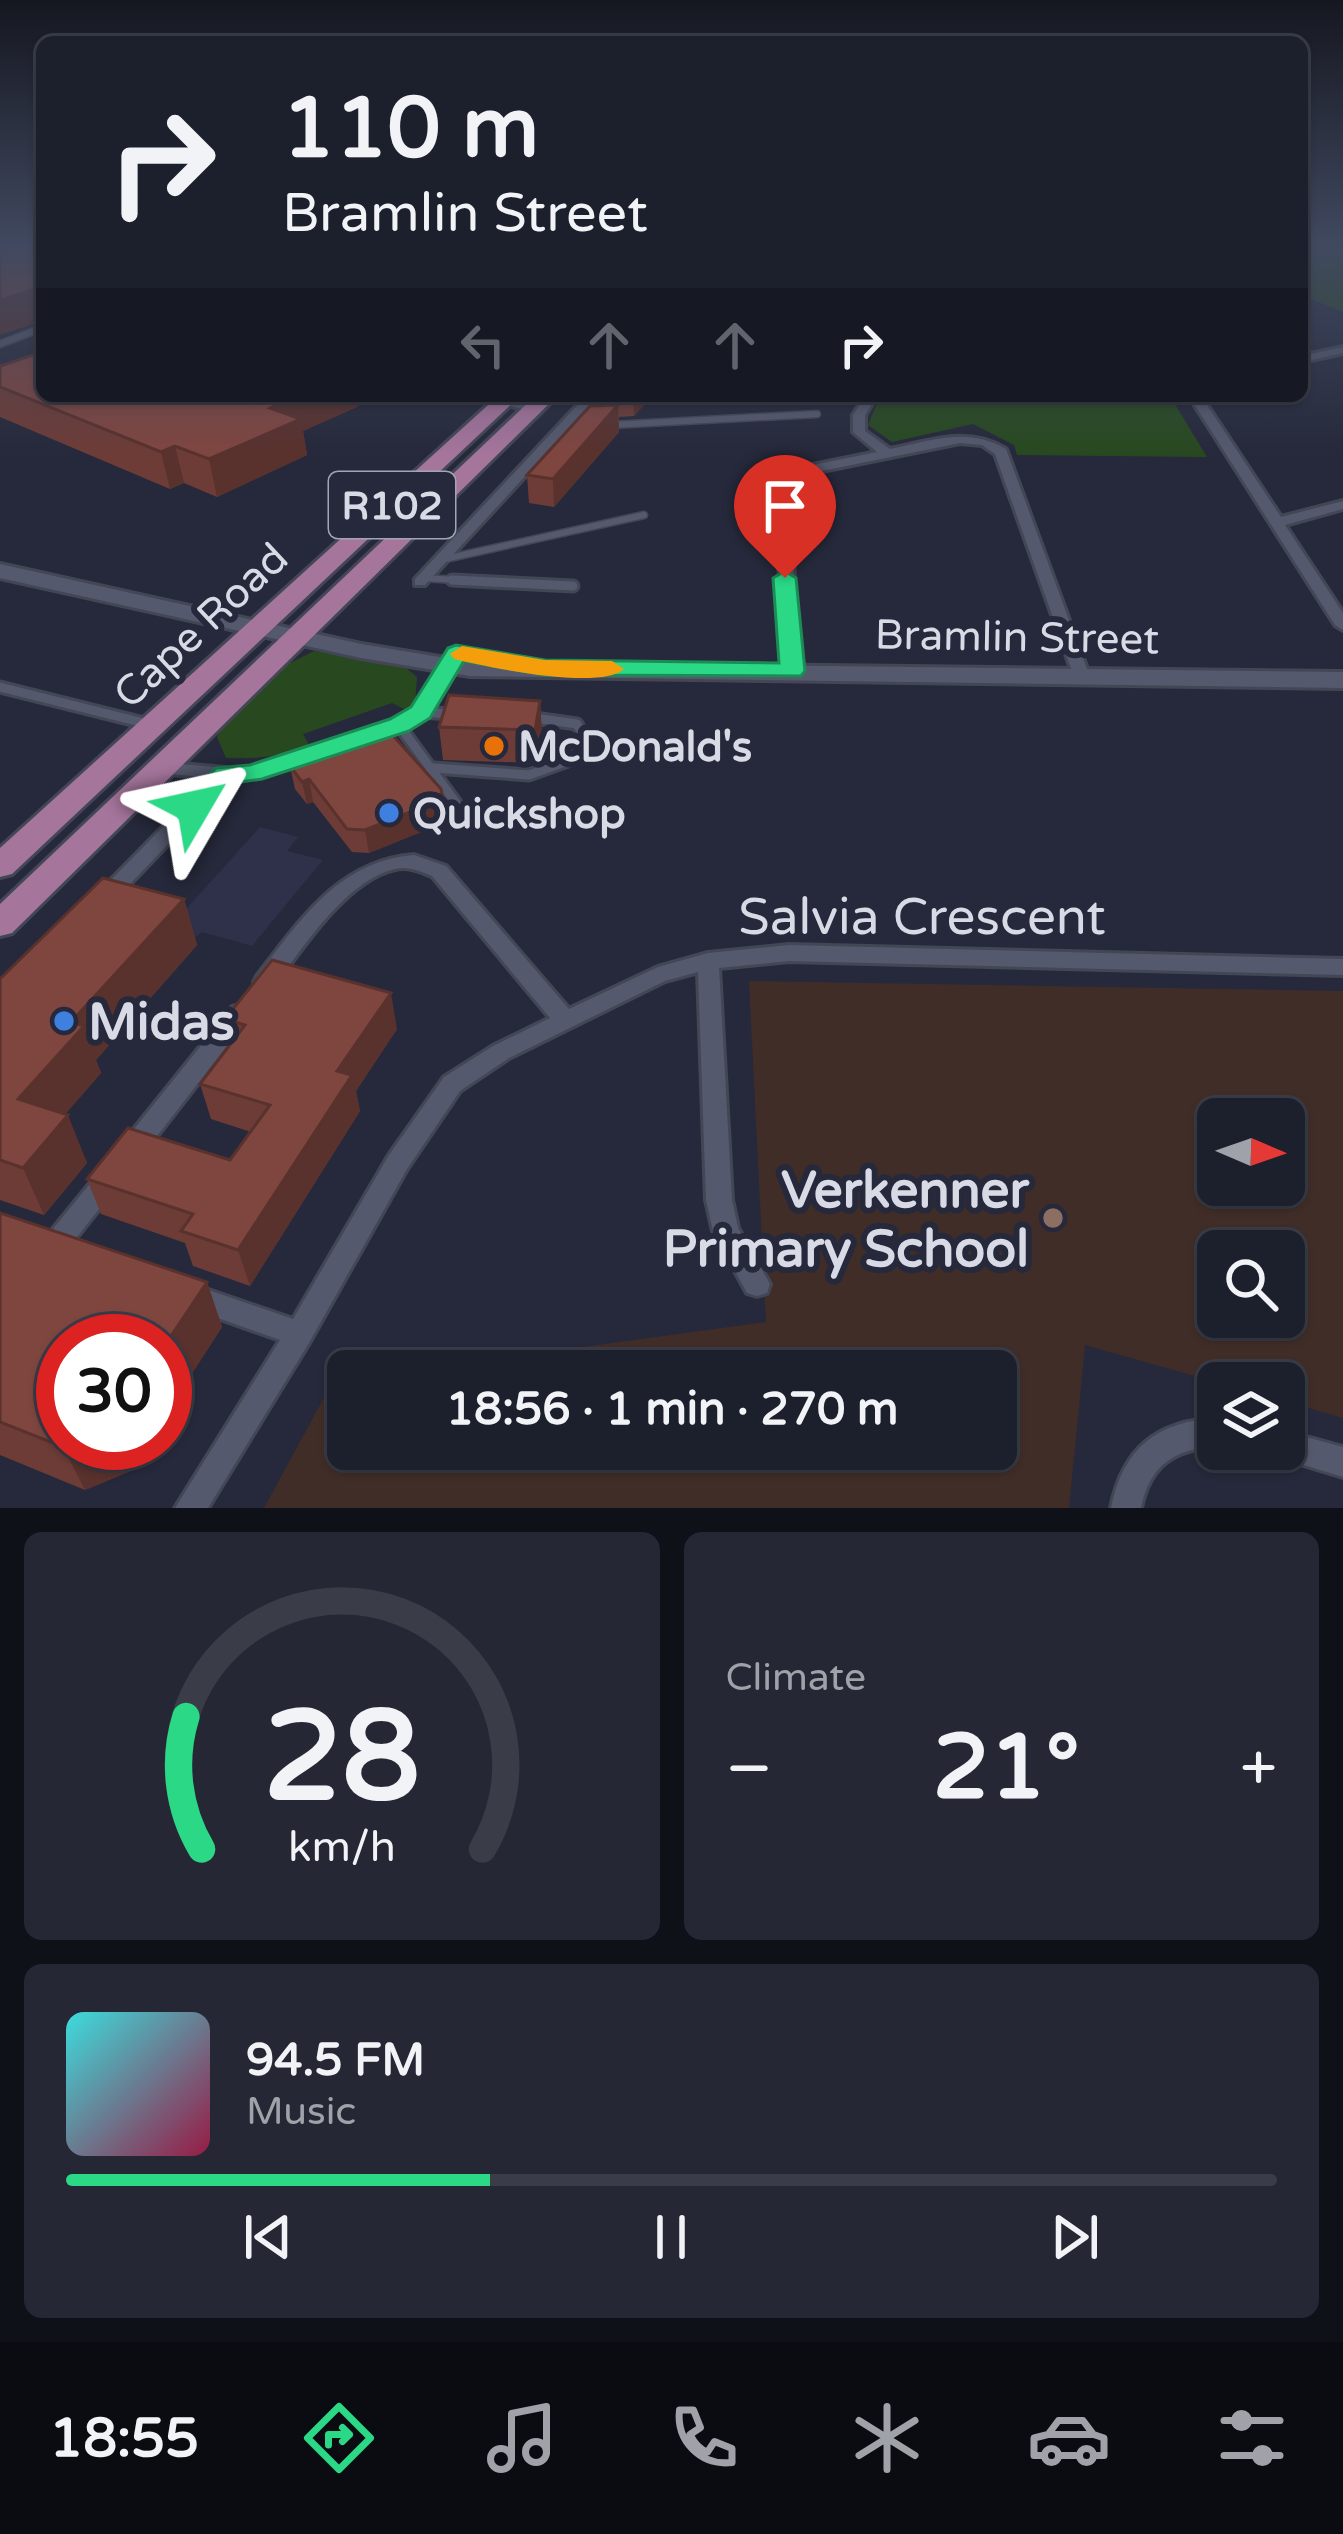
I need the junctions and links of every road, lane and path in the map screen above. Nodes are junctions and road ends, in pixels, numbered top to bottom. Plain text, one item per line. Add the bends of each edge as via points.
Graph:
1 (36, 330) edge
2 (0, 342) edge
3 (1343, 350) edge
4 (1308, 357) edge
5 (497, 402) edge
6 (540, 402) edge
7 (587, 402) edge
8 (868, 402) edge
9 (1199, 402) edge
10 (818, 414) dead end
11 (571, 418) junction
12 (885, 452) junction
13 (1343, 505) edge
14 (644, 515) dead end
15 (1276, 523) junction
16 (0, 557) edge
17 (440, 560) junction
18 (0, 571) edge
19 (421, 580) joint
20 (573, 586) dead end
21 (267, 621) junction
22 (1343, 625) edge
23 (304, 630) junction
24 (453, 660) junction
25 (792, 671) junction
26 (1082, 677) junction
27 (1343, 680) edge
28 (0, 687) edge
29 (421, 712) junction
30 (456, 714) edge
31 (512, 717) edge
32 (153, 725) junction
33 (399, 725) junction
34 (198, 730) junction
35 (158, 768) junction
36 (434, 768) junction
37 (219, 772) junction
38 (461, 810) dead end
39 (0, 866) edge
40 (81, 922) edge
41 (0, 924) edge
42 (708, 962) junction
43 (1343, 968) edge
44 (565, 1020) junction
45 (18, 1236) edge
46 (757, 1284) dead end
47 (165, 1287) edge
48 (299, 1334) junction
49 (1197, 1432) edge
50 (1305, 1451) edge
51 (1343, 1462) edge
52 (190, 1508) edge
53 (1126, 1508) edge

1 - 2 lane
3 - 4 street
5 - 21 main road, Cape Road / R102
6 - 11 street
6 - 23 main road, Cape Road / R102
7 - 11 street
8 - 12 street via 857,424
9 - 15 street
10 - 11 lane via 632,426
11 - 17 street
12 - 25 street via 781,484
12 - 26 street via 960,439 1001,452
13 - 15 street
14 - 17 lane
15 - 22 street
16 - 21 street, Bramlin Street
17 - 19 street
18 - 21 street, Bramlin Street
19 - 20 lane
21 - 23 street, Bramlin Street
21 - 32 main road, Cape Road / R102
23 - 24 street, Bramlin Street
23 - 34 main road, Cape Road / R102
24 - 25 street, Bramlin Street
24 - 29 lane
25 - 26 street, Bramlin Street
26 - 27 street, Bramlin Street
28 - 32 lane
29 - 30 lane
29 - 33 lane
31 - 36 lane via 577,724 584,746 565,766 529,775
32 - 39 main road, Cape Road / R102
33 - 36 lane
33 - 37 lane via 252,773
34 - 35 main road, Cape Road / R102
34 - 37 street
35 - 37 street
35 - 41 main road, Cape Road / R102
36 - 38 lane
37 - 40 street
42 - 43 street, Salvia Crescent via 789,953
42 - 44 street, Salvia Crescent via 658,975
42 - 46 street via 719,1200 726,1231
44 - 45 street via 439,871 414,862 358,878 332,898 64,1252
44 - 48 street, Salvia Crescent via 452,1084
47 - 48 street
48 - 52 street, Salvia Crescent
49 - 53 street via 1156,1448 1137,1472
50 - 51 street

